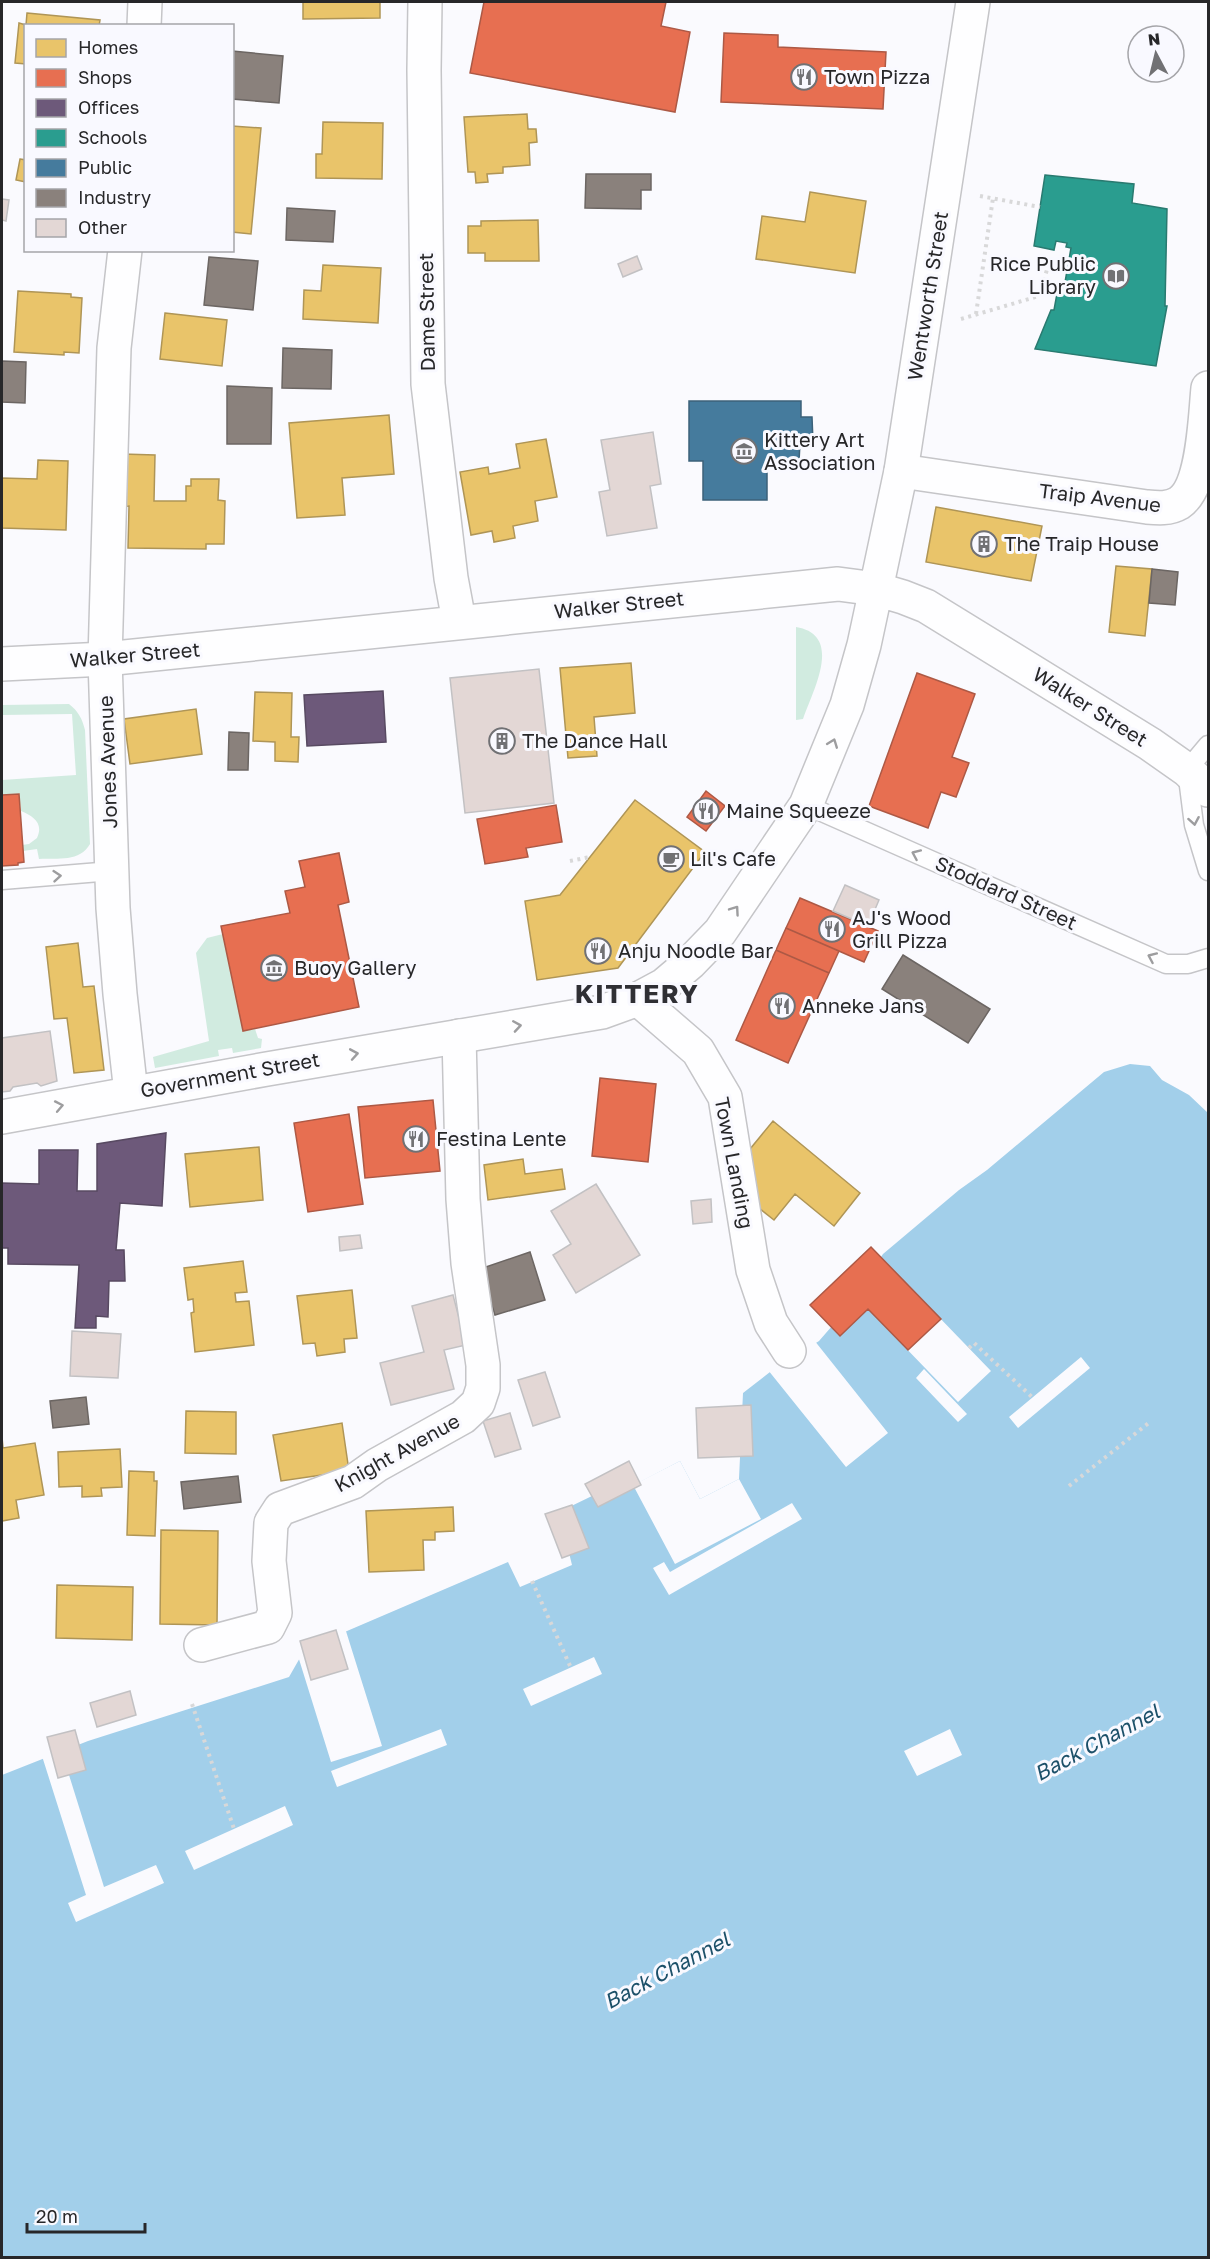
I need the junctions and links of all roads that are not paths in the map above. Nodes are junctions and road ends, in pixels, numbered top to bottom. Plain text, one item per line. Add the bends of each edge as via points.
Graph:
1 (145, 2) edge
2 (425, 2) edge
3 (973, 2) edge
4 (144, 24) edge
5 (125, 252) edge
6 (1209, 388) edge
7 (901, 471) junction
8 (876, 589) junction
9 (459, 621) junction
10 (105, 659) junction
11 (2, 664) edge
12 (1209, 745) edge
13 (1205, 786) edge
14 (806, 805) junction
15 (112, 871) junction
16 (1209, 871) edge
17 (2, 880) edge
18 (1209, 958) edge
19 (638, 999) junction
20 (459, 1036) junction
21 (131, 1093) junction
22 (2, 1117) edge
23 (789, 1351) dead end
24 (201, 1645) dead end

1 - 4 street
2 - 9 street, Dame Street via 428,384
3 - 7 street, Wentworth Street
5 - 10 street, Jones Avenue via 114,348
6 - 7 street, Traip Avenue via 1196,477 1187,495 1174,506 1147,507
7 - 8 street, Wentworth Street
8 - 9 street, Walker Street via 838,584
8 - 13 street, Walker Street via 926,606
14 -> 8 street, Wentworth Street via 847,705
9 - 10 street, Walker Street
10 - 11 street, Walker Street
10 - 15 street, Jones Avenue
12 - 13 lane
13 -> 16 lane via 1194,825
18 -> 14 lane, Stoddard Street via 1188,964 1166,964
19 -> 14 street, Government Street via 664,985 720,932
17 -> 15 lane
15 - 21 street, Jones Avenue
20 -> 19 street, Government Street via 602,1012
19 - 23 street, Town Landing via 698,1051 725,1097 753,1270 771,1323
21 -> 20 street, Government Street
20 - 24 street, Knight Avenue via 463,1199 483,1365 483,1388 478,1403 463,1417 353,1482 280,1509 271,1524 269,1561 275,1613 268,1626
22 -> 21 street, Government Street

